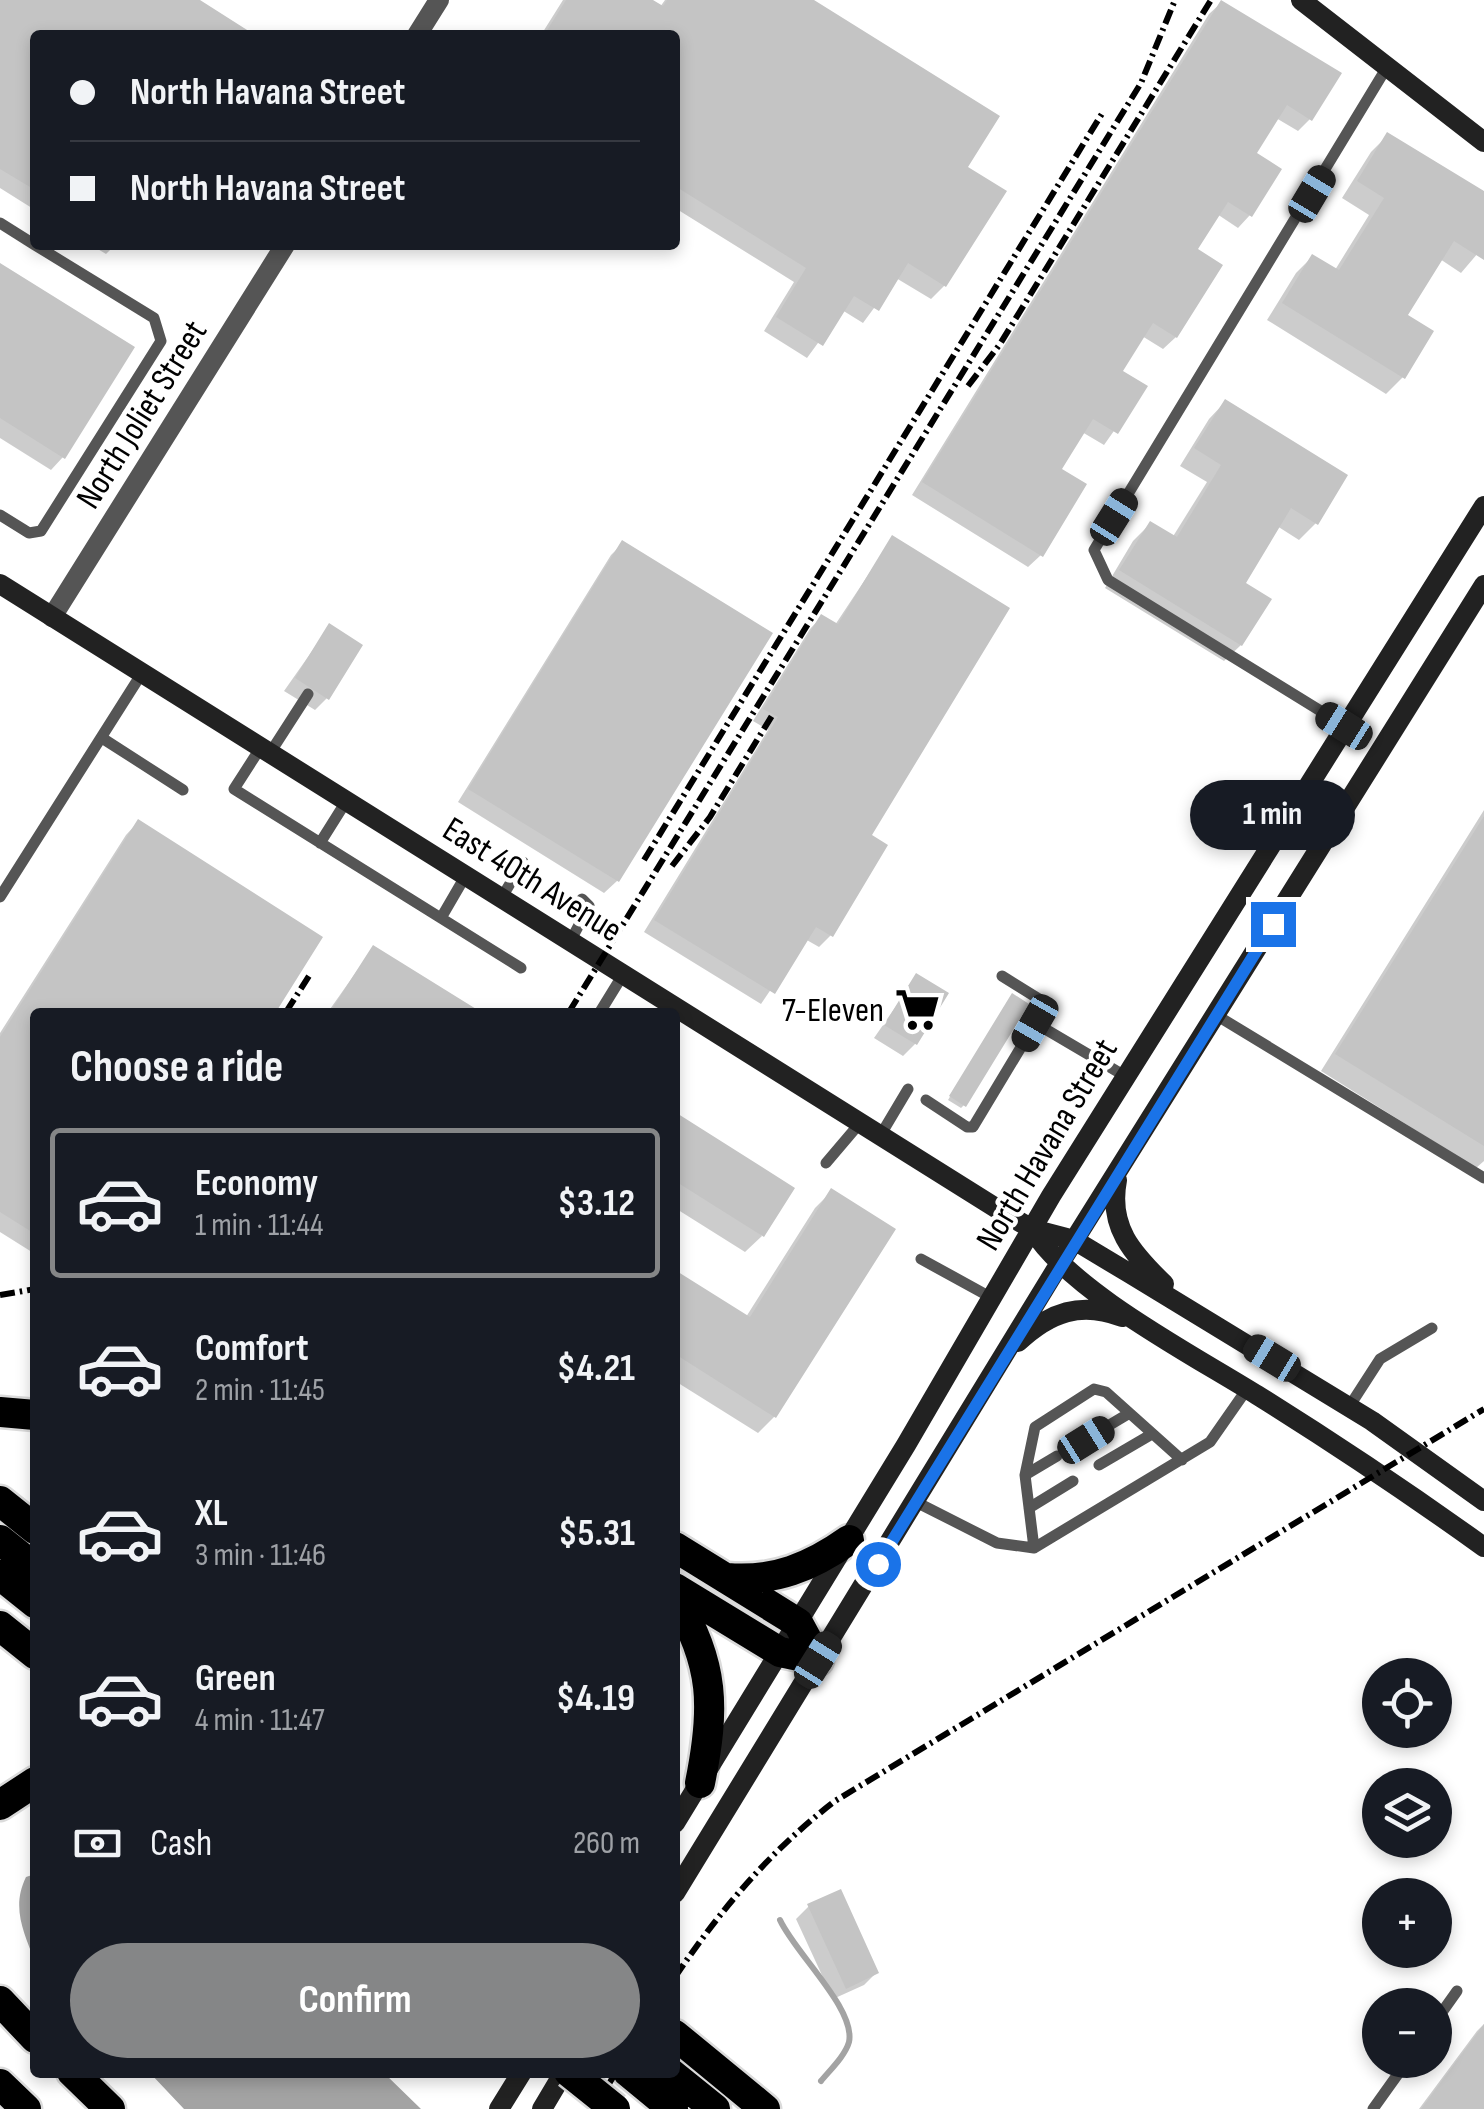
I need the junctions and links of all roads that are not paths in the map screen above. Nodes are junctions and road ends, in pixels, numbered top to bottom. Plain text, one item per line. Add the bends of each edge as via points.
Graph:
1 (439, 0) edge
2 (1301, 0) edge
3 (420, 30) edge
4 (1387, 67) junction
5 (1484, 142) edge
6 (0, 223) edge
7 (30, 242) edge
8 (43, 250) edge
9 (282, 250) edge
10 (1484, 506) edge
11 (0, 516) edge
12 (0, 584) edge
13 (1484, 585) edge
14 (52, 617) junction
15 (142, 673) junction
16 (308, 694) dead end
17 (1344, 726) junction
18 (102, 738) junction
19 (266, 750) junction
20 (183, 790) dead end
21 (346, 800) junction
22 (320, 842) junction
23 (524, 862) dead end
24 (466, 875) junction
25 (502, 897) junction
26 (0, 898) edge
27 (582, 898) dead end
28 (440, 918) junction
29 (571, 940) junction
30 (521, 968) dead end
31 (624, 973) junction
32 (1002, 976) dead end
33 (602, 1008) edge
34 (679, 1008) edge
35 (680, 1009) edge
36 (1216, 1014) junction
37 (1035, 1023) junction
38 (1125, 1076) junction
39 (908, 1089) dead end
40 (926, 1100) dead end
41 (860, 1123) junction
42 (880, 1136) junction
43 (826, 1163) dead end
44 (1121, 1166) junction
45 (1484, 1178) edge
46 (1032, 1229) junction
47 (1074, 1240) junction
48 (921, 1259) dead end
49 (1060, 1263) junction
50 (992, 1298) junction
51 (1190, 1310) junction
52 (1432, 1328) dead end
53 (1156, 1332) junction
54 (999, 1362) junction
55 (1247, 1389) junction
56 (1349, 1407) junction
57 (0, 1412) edge
58 (1128, 1414) junction
59 (30, 1415) edge
60 (1152, 1434) junction
61 (1086, 1440) dead end
62 (1057, 1456) dead end
63 (1182, 1460) junction
64 (1099, 1465) dead end
65 (1025, 1476) junction
66 (1073, 1481) dead end
67 (0, 1501) edge
68 (1484, 1501) edge
69 (916, 1502) junction
70 (1028, 1508) junction
71 (30, 1525) edge
72 (0, 1540) edge
73 (849, 1540) junction
74 (1034, 1548) junction
75 (1484, 1548) edge
76 (680, 1549) edge
77 (30, 1564) edge
78 (0, 1575) edge
79 (727, 1578) junction
80 (680, 1591) edge
81 (30, 1599) edge
82 (680, 1608) edge
83 (798, 1624) junction
84 (0, 1626) edge
85 (30, 1650) edge
86 (780, 1652) junction
87 (818, 1660) junction
88 (700, 1783) junction
89 (30, 1785) edge
90 (0, 1805) edge
91 (680, 1816) edge
92 (680, 1885) edge
93 (1457, 1991) dead end
94 (1452, 1998) edge
95 (0, 2001) edge
96 (30, 2033) edge
97 (680, 2040) edge
98 (78, 2078) edge
99 (518, 2078) edge
100 (563, 2078) edge
101 (575, 2078) edge
102 (635, 2078) edge
103 (676, 2078) edge
104 (1396, 2078) edge
105 (0, 2084) edge
106 (26, 2109) edge
107 (110, 2109) edge
108 (499, 2109) edge
109 (542, 2109) edge
110 (615, 2109) edge
111 (673, 2109) edge
112 (715, 2109) edge
113 (765, 2109) edge
114 (1374, 2109) edge

1 - 3 street
2 - 4 main road
4 - 5 main road
4 - 17 lane via 1094,550 1108,580
6 - 7 lane
8 - 11 lane via 154,318 161,341 41,530 28,534
9 - 14 street, North Joliet Street
10 - 17 main road, North Havana Street
12 - 14 main road, East 40th Avenue
13 - 36 main road, North Havana Street
14 - 15 main road, East 40th Avenue
15 - 18 lane
15 - 19 main road, East 40th Avenue
16 - 19 lane
17 - 38 main road, North Havana Street
18 - 20 lane
18 - 26 lane
19 - 21 main road, East 40th Avenue
19 - 22 lane via 234,789
21 - 22 lane
21 - 24 main road, East 40th Avenue
22 - 28 lane
23 - 25 lane
24 - 25 main road, East 40th Avenue
24 - 28 lane
25 - 29 main road, East 40th Avenue
27 - 29 lane via 589,906
28 - 30 lane
29 - 31 main road, East 40th Avenue
31 - 33 lane
31 - 34 main road, East 40th Avenue
32 - 37 lane via 1046,1002
35 - 41 main road, East 40th Avenue
36 - 44 main road, North Havana Street
36 - 45 lane
37 - 38 lane
37 - 40 lane via 974,1126
38 - 46 main road, North Havana Street
39 - 42 lane
41 - 42 main road, East 40th Avenue
41 - 43 lane
42 - 46 main road, East 40th Avenue
44 - 47 main road, North Havana Street
44 - 51 main road via 1114,1213 1123,1237
46 - 47 main road, East 40th Avenue
46 - 49 main road, East 40th Avenue
46 - 50 main road, North Havana Street
47 - 49 main road, North Havana Street
47 - 51 main road, East 40th Avenue
48 - 50 lane
49 - 53 main road, East 40th Avenue
49 - 54 main road, North Havana Street
50 - 73 main road, North Havana Street
51 - 56 main road, East 40th Avenue
52 - 56 lane via 1380,1359
53 - 54 main road via 1106,1310 1078,1308 1038,1324
53 - 55 main road, East 40th Avenue
54 - 69 main road, North Havana Street
55 - 63 lane via 1210,1442
55 - 75 main road, East 40th Avenue
56 - 68 main road, East 40th Avenue
57 - 59 highway
58 - 60 lane
58 - 61 lane
58 - 65 lane via 1094,1389 1040,1422
60 - 63 lane
60 - 64 lane
62 - 65 lane
63 - 74 lane
65 - 70 lane
66 - 70 lane
67 - 71 highway
69 - 74 lane via 997,1543
69 - 87 main road, North Havana Street
70 - 74 lane
72 - 77 highway
73 - 79 highway via 796,1571
73 - 83 main road, North Havana Street
76 - 79 highway
78 - 81 highway
79 - 83 highway
80 - 86 highway
82 - 88 highway via 709,1677 710,1731
83 - 86 main road, North Havana Street
83 - 87 highway
84 - 85 highway
86 - 87 highway
86 - 88 main road, North Havana Street
87 - 92 main road, North Havana Street
88 - 91 main road, North Havana Street
89 - 90 highway
93 - 94 lane
95 - 96 highway
97 - 113 highway
98 - 107 highway
99 - 108 main road
100 - 109 main road
101 - 110 highway, bridge
102 - 111 highway
103 - 112 highway
104 - 114 lane
105 - 106 highway

